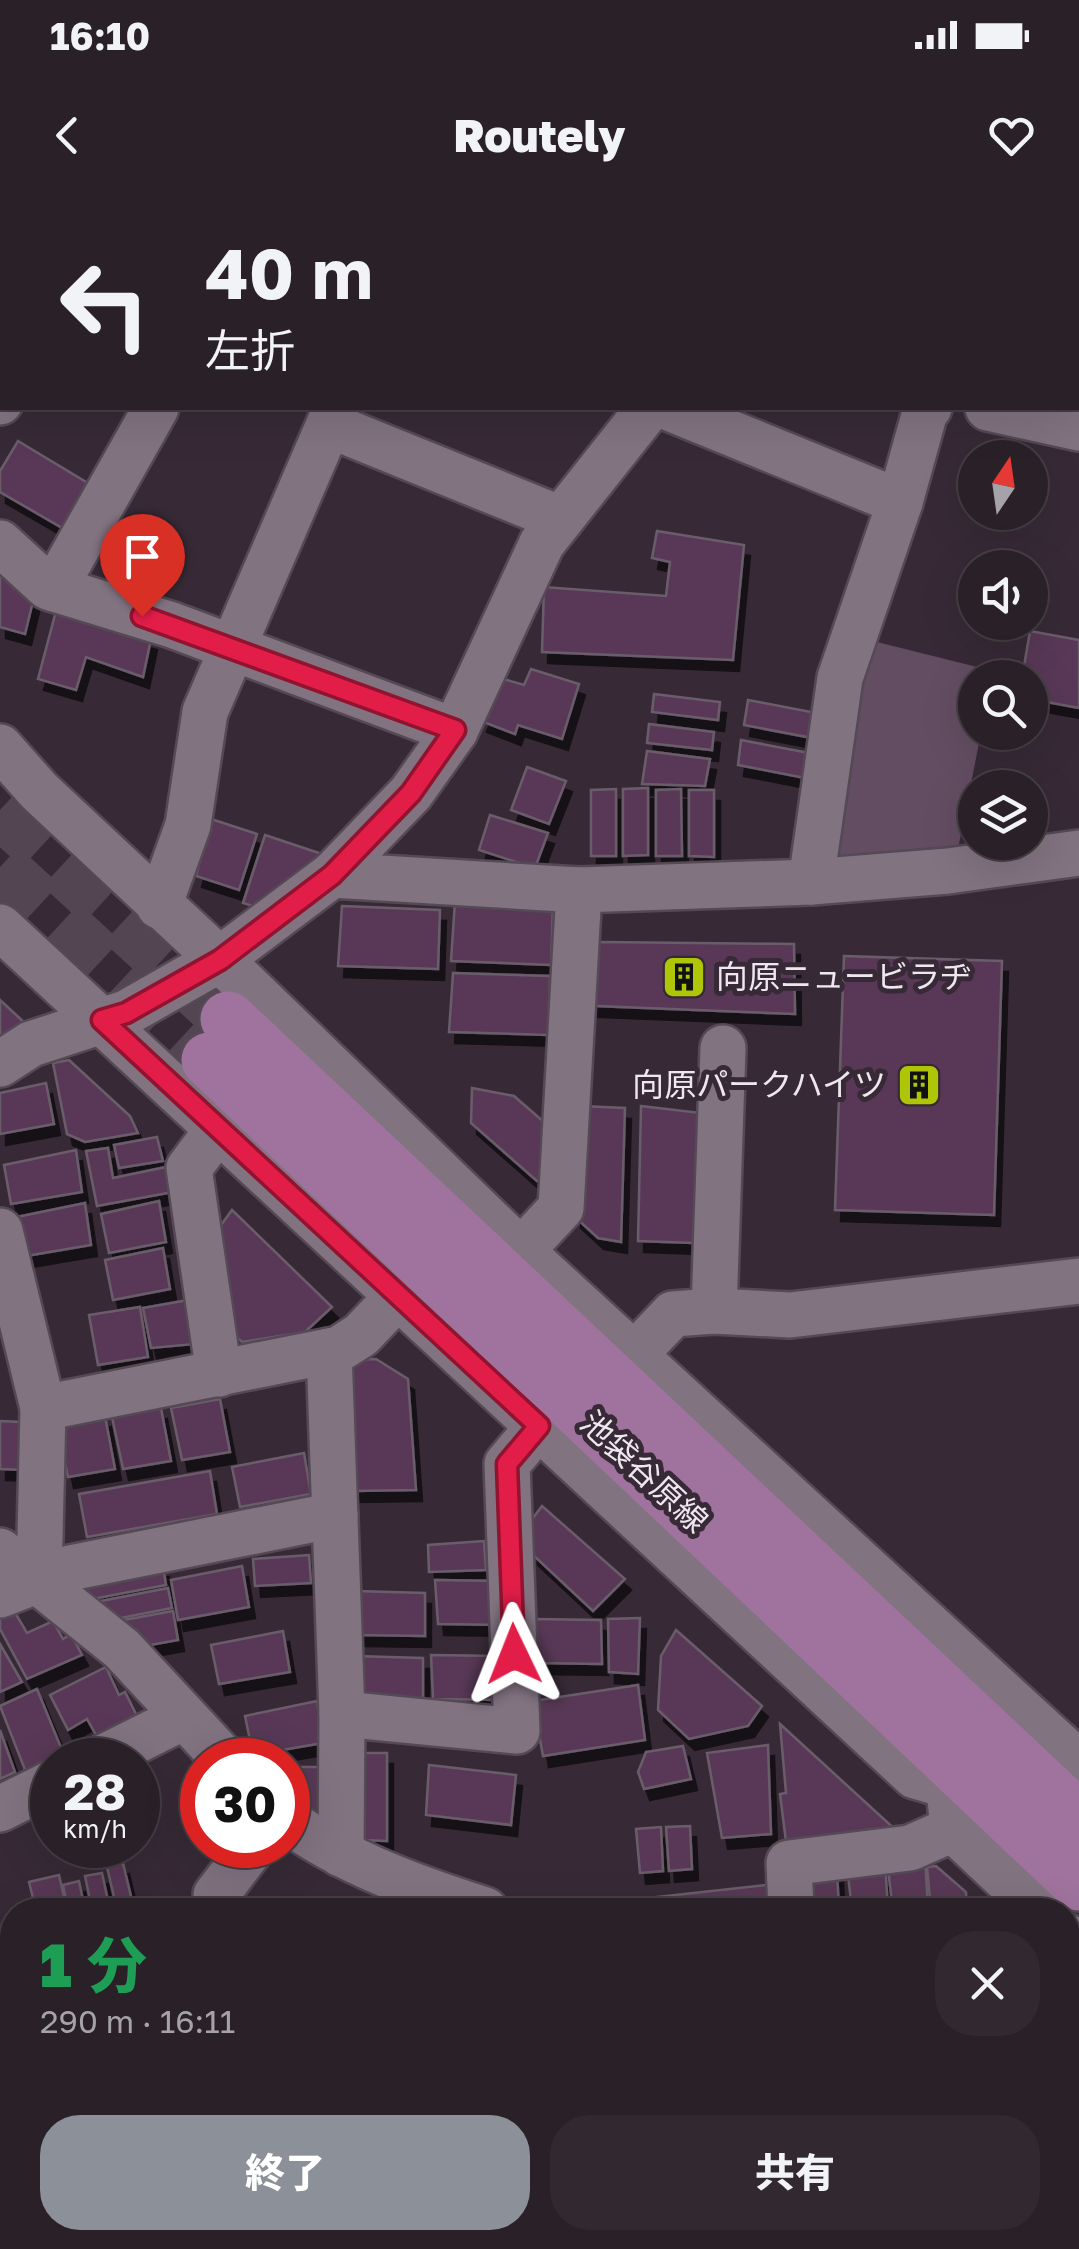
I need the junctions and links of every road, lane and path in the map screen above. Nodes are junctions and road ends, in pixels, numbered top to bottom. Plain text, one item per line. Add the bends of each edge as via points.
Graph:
1 (155, 410) edge
2 (647, 410) edge
3 (674, 410) edge
4 (927, 410) edge
5 (997, 410) edge
6 (332, 416) edge
7 (1079, 428) edge
8 (900, 502) junction
9 (560, 519) junction
10 (0, 543) edge
11 (54, 589) junction
12 (234, 648) junction
13 (455, 730) junction
14 (9, 773) edge
15 (1079, 853) edge
16 (332, 875) junction
17 (811, 882) junction
18 (579, 890) junction
19 (159, 906) junction
20 (0, 927) edge
21 (220, 960) junction
22 (102, 1020) junction
23 (723, 1048) dead end
24 (0, 1064) edge
25 (219, 1128) junction
26 (0, 1231) edge
27 (521, 1251) junction
28 (1079, 1281) edge
29 (399, 1295) junction
30 (714, 1311) junction
31 (330, 1351) junction
32 (634, 1355) junction
33 (219, 1374) junction
34 (43, 1408) junction
35 (539, 1426) junction
36 (335, 1514) junction
37 (0, 1551) edge
38 (19, 1588) edge
39 (342, 1714) junction
40 (184, 1717) junction
41 (142, 1738) edge
42 (204, 1738) edge
43 (1079, 1763) edge
44 (30, 1794) edge
45 (964, 1804) junction
46 (0, 1809) edge
47 (1079, 1820) edge
48 (310, 1835) edge
49 (341, 1854) junction
50 (237, 1868) edge
51 (1079, 1884) edge
52 (216, 1898) edge
53 (446, 1898) edge
54 (790, 1898) edge
55 (1010, 1898) edge

1 - 11 street
2 - 9 street
3 - 8 street
4 - 8 street
5 - 7 street
6 - 9 street
6 - 12 street
8 - 17 street via 840,678
9 - 13 street via 542,543
10 - 11 street
11 - 12 street
12 - 13 street
12 - 19 street via 204,712 188,825
13 - 16 street via 411,793
14 - 19 street via 39,791
15 - 17 street
16 - 18 street
16 - 21 street
17 - 18 street
18 - 27 street via 561,1208
19 - 21 street
20 - 22 street
21 - 22 street
21 - 27 street
22 - 24 street via 32,1044
22 - 25 street
23 - 30 street
25 - 29 street
25 - 33 street via 189,1168
26 - 34 street
27 - 32 street
28 - 30 street via 790,1315
29 - 31 street via 361,1335
29 - 35 street
30 - 32 street via 673,1314
31 - 33 street
31 - 36 street
32 - 43 street
33 - 34 street
34 - 38 street
35 - 39 street via 507,1464 517,1730
35 - 45 street via 915,1776
36 - 38 street via 70,1568
36 - 39 street
37 - 38 street
38 - 40 street via 122,1650
39 - 49 street
40 - 41 street
40 - 42 street
44 - 46 street
45 - 47 main road, 池袋谷原線 via 219,1039
45 - 51 main road, 池袋谷原線
45 - 54 street via 910,1848 789,1862
45 - 55 street
48 - 49 street
49 - 53 street
50 - 52 street

